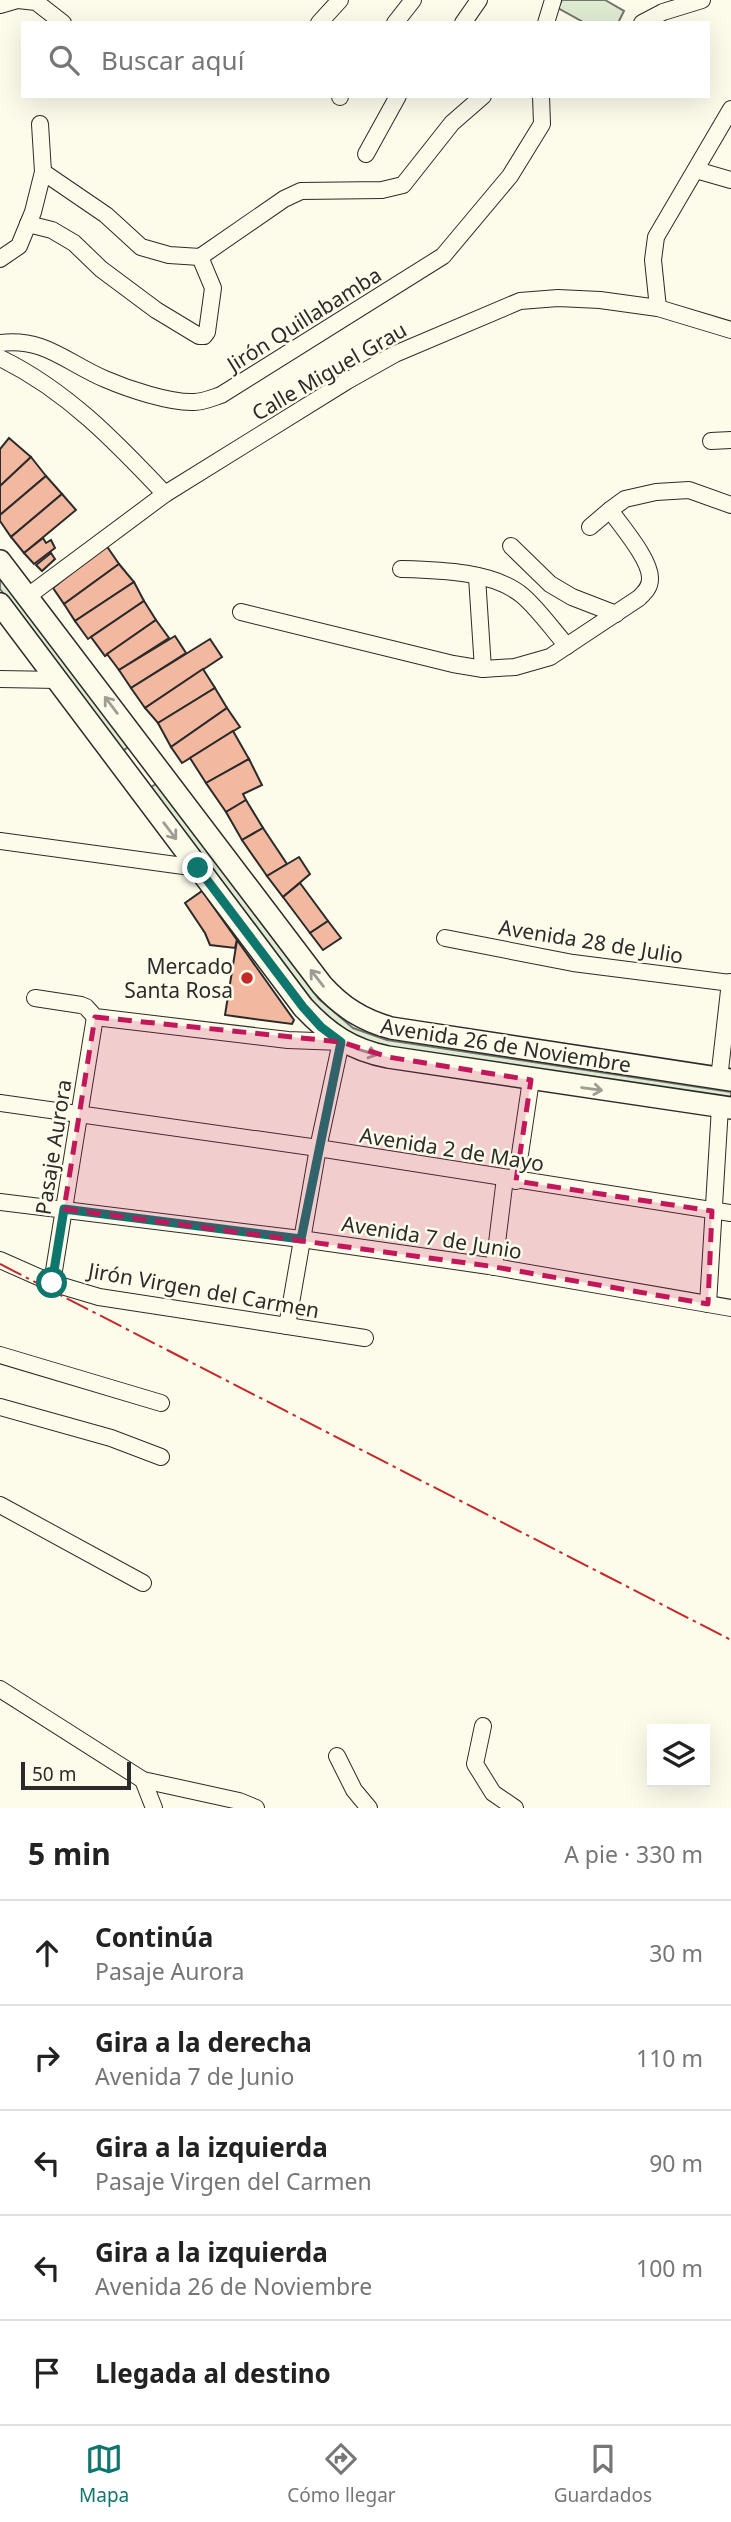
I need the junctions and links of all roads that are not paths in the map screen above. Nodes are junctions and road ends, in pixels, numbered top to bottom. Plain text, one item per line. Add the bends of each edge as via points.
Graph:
1 (18, 0) edge
2 (340, 0) edge
3 (413, 0) edge
4 (479, 0) edge
5 (553, 0) edge
6 (702, 0) edge
7 (0, 5) edge
8 (60, 21) edge
9 (321, 21) edge
10 (397, 21) edge
11 (464, 21) edge
12 (547, 21) edge
13 (646, 21) edge
14 (397, 98) edge
15 (482, 98) edge
16 (541, 98) edge
17 (729, 116) edge
18 (40, 124) dead end
19 (366, 154) dead end
20 (696, 170) junction
21 (43, 172) junction
22 (731, 180) edge
23 (28, 224) junction
24 (200, 257) junction
25 (0, 259) edge
26 (658, 308) junction
27 (731, 330) edge
28 (0, 343) edge
29 (0, 358) edge
30 (731, 440) edge
31 (711, 441) dead end
32 (165, 494) junction
33 (731, 505) edge
34 (610, 510) junction
35 (590, 527) dead end
36 (511, 546) dead end
37 (0, 561) edge
38 (401, 569) dead end
39 (477, 577) junction
40 (29, 596) junction
41 (0, 604) edge
42 (241, 612) dead end
43 (616, 614) junction
44 (567, 646) junction
45 (483, 669) junction
46 (0, 679) edge
47 (58, 680) junction
48 (152, 760) junction
49 (129, 776) junction
50 (0, 841) edge
51 (198, 868) junction
52 (445, 938) dead end
53 (731, 983) edge
54 (35, 998) dead end
55 (95, 1017) junction
56 (341, 1042) junction
57 (531, 1080) junction
58 (725, 1080) edge
59 (0, 1103) edge
60 (725, 1107) edge
61 (80, 1116) junction
62 (318, 1148) junction
63 (510, 1179) junction
64 (0, 1202) edge
65 (64, 1209) junction
66 (712, 1211) junction
67 (731, 1213) edge
68 (301, 1239) junction
69 (0, 1260) edge
70 (494, 1267) junction
71 (52, 1283) junction
72 (708, 1304) junction
73 (731, 1308) edge
74 (288, 1326) junction
75 (365, 1338) dead end
76 (0, 1355) edge
77 (161, 1403) dead end
78 (0, 1406) edge
79 (161, 1457) dead end
80 (0, 1505) edge
81 (143, 1583) dead end
82 (0, 1689) edge
83 (483, 1726) dead end
84 (337, 1756) dead end
85 (143, 1780) junction
86 (155, 1808) edge
87 (256, 1808) edge
88 (369, 1808) edge
89 (515, 1808) edge

1 - 7 street
1 - 8 street via 36,2
2 - 9 street
3 - 10 street
4 - 11 street
5 - 12 street
6 - 13 street
14 - 19 street
15 - 24 street via 452,122 403,184 382,190 301,191
16 - 28 street, Jirón Quillabamba via 542,124 510,176 443,256 221,396 195,402 164,398 106,380 44,347 20,340
17 - 20 street
18 - 21 street
20 - 22 street
20 - 26 street via 656,237 653,260
21 - 23 street
21 - 24 street via 106,215 141,247
23 - 24 street via 75,243 156,310 204,336 213,288
23 - 25 street via 19,246
26 - 27 street, Calle Miguel Grau
26 - 32 street, Calle Miguel Grau via 600,300 520,301 395,354
29 - 32 street via 59,393 116,442
30 - 31 street
32 - 40 street, Calle Miguel Grau
33 - 34 street via 689,490 625,499
34 - 35 street
34 - 43 street via 641,554 650,581 639,598
36 - 43 street via 550,584
37 - 40 main road, Avenida 26 de Noviembre
38 - 39 street
39 - 44 street via 523,596
39 - 45 street
48 -> 40 main road, Avenida 26 de Noviembre
41 - 47 main road, Avenida 26 de Noviembre
42 - 45 street
43 - 44 street
44 - 45 street via 527,664
46 - 47 street
47 - 49 main road, Avenida 26 de Noviembre
48 - 49 main road
58 -> 48 main road, Avenida 26 de Noviembre via 390,1028 354,1015 321,985
49 -> 51 main road, Avenida 26 de Noviembre
50 - 51 street
51 - 56 main road, Avenida 26 de Noviembre via 303,1007
52 - 53 street, Avenida 28 de Julio via 573,963
53 - 58 street
54 - 55 street via 80,1005
55 - 56 street
55 - 61 street, Pasaje Aurora
56 -> 57 main road, Avenida 26 de Noviembre via 366,1053
56 - 62 street
57 -> 60 main road, Avenida 26 de Noviembre
57 - 63 street
59 - 61 street, Avenida 2 de Mayo
60 - 66 street
61 - 62 street, Avenida 2 de Mayo
61 - 65 street, Pasaje Aurora
62 - 63 street, Avenida 2 de Mayo
62 - 68 street
63 - 66 street, Avenida 2 de Mayo
63 - 70 street
64 - 65 street, Avenida 7 de Junio
65 - 68 street, Avenida 7 de Junio
65 - 71 street, Pasaje Aurora
66 - 67 street, Avenida 2 de Mayo
66 - 72 street
68 - 70 street, Avenida 7 de Junio
68 - 74 street
69 - 71 street, Jirón Virgen del Carmen
70 - 72 street, Avenida 7 de Junio
71 - 74 street, Jirón Virgen del Carmen via 99,1297
72 - 73 street, Avenida 7 de Junio
74 - 75 street, Jirón Virgen del Carmen
76 - 77 street
78 - 79 street
80 - 81 street
82 - 85 street
83 - 89 street via 475,1764 493,1793
84 - 88 street
85 - 86 street
85 - 87 street

